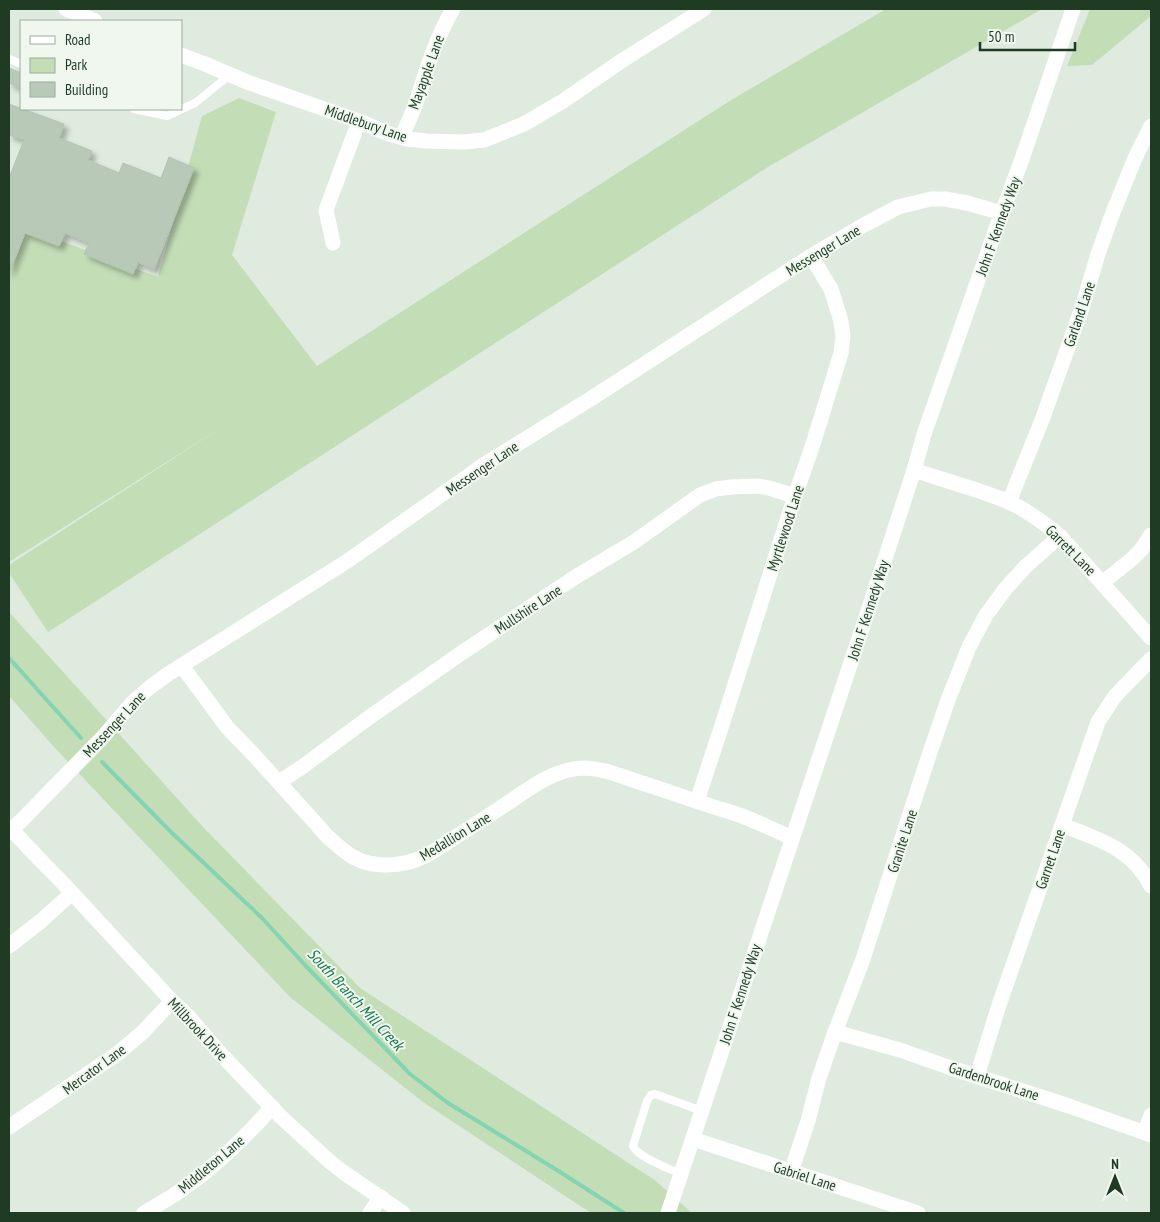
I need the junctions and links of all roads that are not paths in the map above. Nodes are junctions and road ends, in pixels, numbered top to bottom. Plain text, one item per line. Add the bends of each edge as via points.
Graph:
1 (66, 9) edge
2 (453, 9) edge
3 (704, 9) edge
4 (1073, 9) edge
5 (93, 20) edge
6 (182, 55) edge
7 (231, 74) junction
8 (182, 109) edge
9 (139, 110) edge
10 (180, 110) edge
11 (359, 121) junction
12 (1151, 126) edge
13 (402, 137) junction
14 (1002, 213) junction
15 (333, 243) dead end
16 (811, 256) junction
17 (914, 470) junction
18 (795, 496) junction
19 (1009, 502) junction
20 (1151, 535) edge
21 (1060, 536) junction
22 (1102, 583) junction
23 (1151, 638) edge
24 (1151, 659) edge
25 (182, 666) junction
26 (279, 782) junction
27 (696, 801) junction
28 (1062, 826) junction
29 (10, 828) edge
30 (792, 838) junction
31 (1151, 886) edge
32 (72, 893) junction
33 (9, 946) edge
34 (172, 1001) junction
35 (835, 1032) junction
36 (977, 1076) junction
37 (272, 1107) junction
38 (702, 1111) junction
39 (1151, 1115) edge
40 (9, 1127) edge
41 (1148, 1133) edge
42 (693, 1139) junction
43 (791, 1172) junction
44 (681, 1174) junction
45 (381, 1197) junction
46 (909, 1212) edge
47 (144, 1213) edge
48 (370, 1213) edge
49 (403, 1213) edge
50 (668, 1213) edge

1 - 5 street
2 - 13 street, Mayapple Lane via 436,42
3 - 13 street, Middlebury Lane via 563,101 504,133 464,142
4 - 14 street, John F Kennedy Way
6 - 7 street, Middlebury Lane
7 - 8 lane via 195,103
7 - 11 street, Middlebury Lane
9 - 10 lane via 167,116
11 - 13 street, Middlebury Lane
11 - 15 street via 326,210
12 - 19 street, Garland Lane via 1112,215 1042,420
14 - 16 street, Messenger Lane via 945,199 915,202 898,207
14 - 17 street, John F Kennedy Way
16 - 18 street, Myrtlewood Lane via 831,289 844,336 837,369
16 - 25 street, Messenger Lane via 482,466 349,560
17 - 19 street, Garrett Lane
17 - 30 street, John F Kennedy Way
18 - 26 street, Mullshire Lane via 759,486 716,489 700,495 640,538 463,652
18 - 27 street, Myrtlewood Lane
19 - 21 street, Garrett Lane
20 - 22 street via 1141,550
21 - 22 street, Garrett Lane
21 - 35 street, Granite Lane via 1006,588 986,615 969,647
22 - 23 street, Garrett Lane
24 - 28 street, Garnet Lane via 1115,696 1098,722
25 - 26 street, Medallion Lane via 227,727
25 - 29 street, Messenger Lane via 132,703 103,737
26 - 27 street, Medallion Lane via 341,848 371,864 388,865 406,863 440,848 536,784 567,770 600,770
27 - 30 street, Medallion Lane via 747,817
28 - 31 street via 1120,850 1142,870
28 - 36 street, Garnet Lane
29 - 32 street, Millbrook Drive
30 - 38 street, John F Kennedy Way
32 - 33 street
32 - 34 street, Millbrook Drive
34 - 37 street, Millbrook Drive
34 - 40 street, Mercator Lane via 117,1054
35 - 36 street, Gardenbrook Lane
35 - 43 street, Granite Lane
36 - 41 street, Gardenbrook Lane
37 - 45 street, Millbrook Drive via 328,1160
37 - 47 street, Middleton Lane via 226,1155 182,1190
38 - 42 street, John F Kennedy Way
38 - 44 lane via 655,1094 647,1101 633,1146 635,1151
39 - 41 street
42 - 43 street, Gabriel Lane
42 - 44 street, John F Kennedy Way
43 - 46 street, Gabriel Lane
44 - 50 street, John F Kennedy Way
45 - 48 street
45 - 49 street, Millbrook Drive

